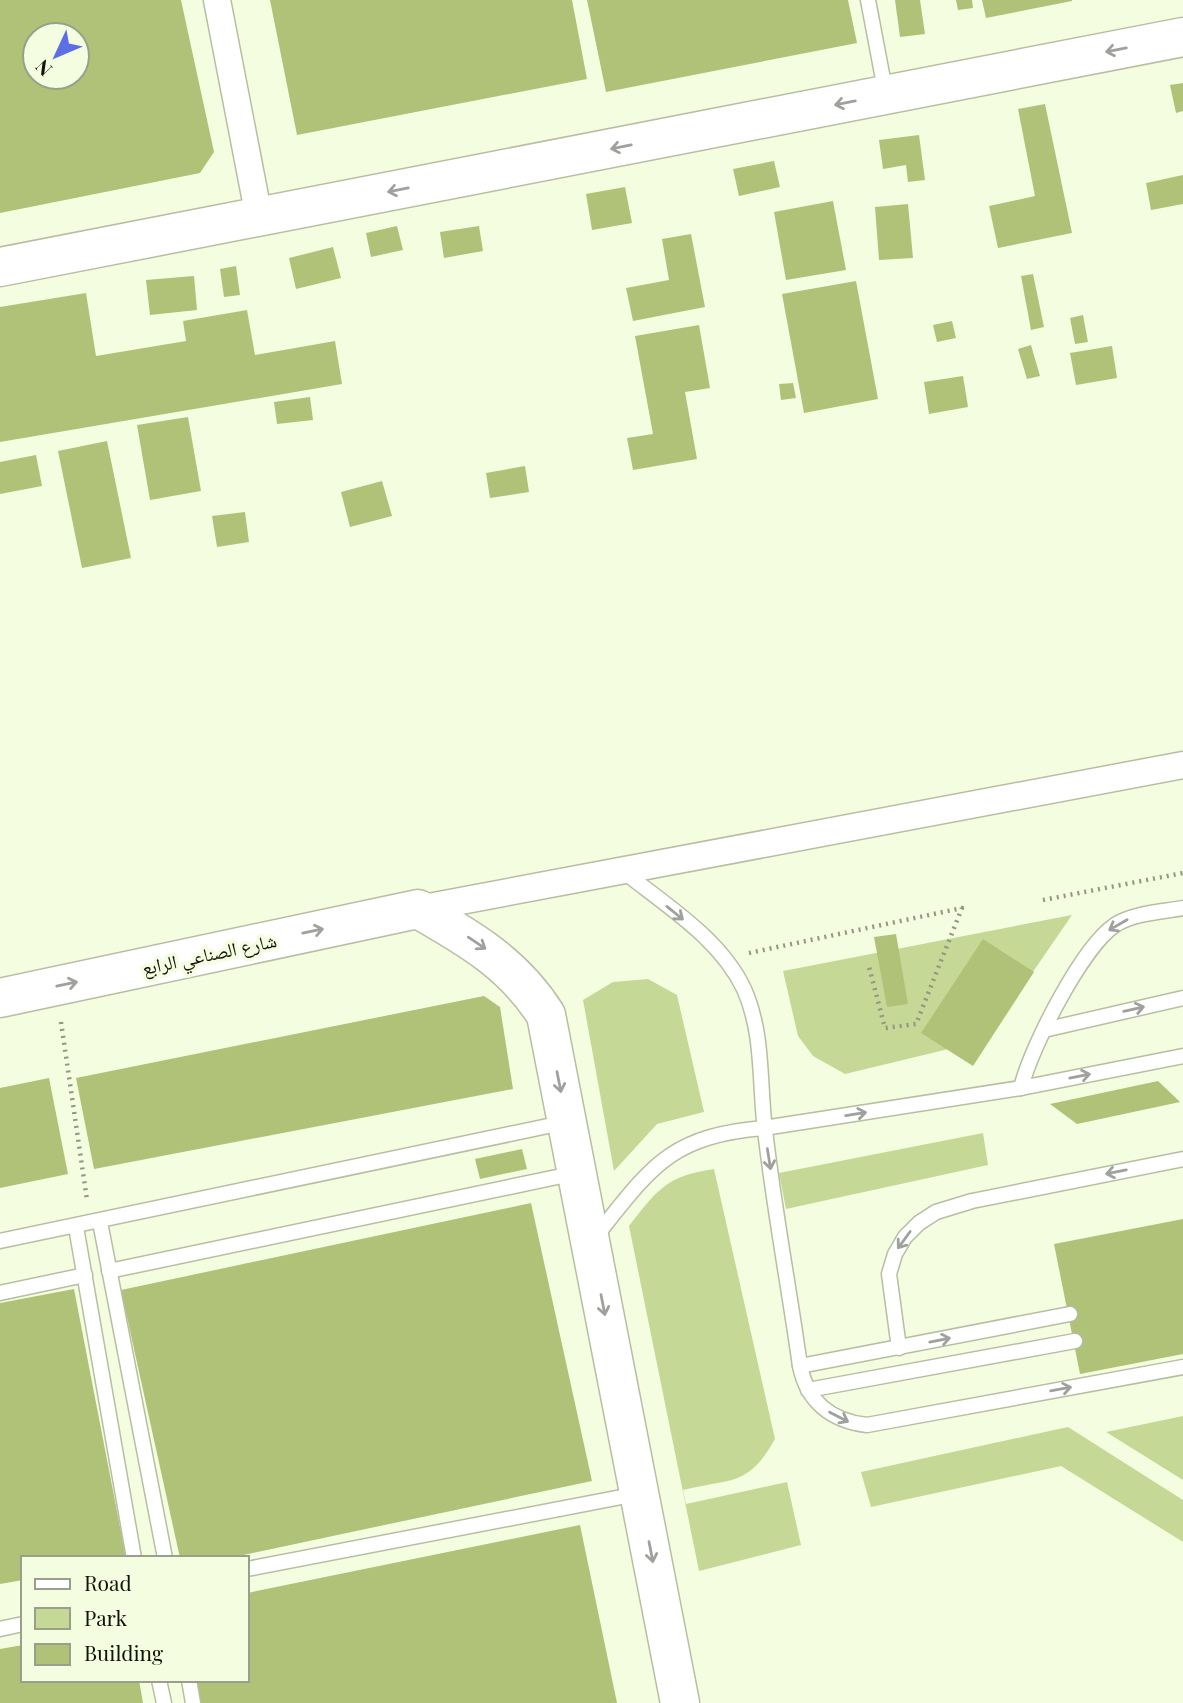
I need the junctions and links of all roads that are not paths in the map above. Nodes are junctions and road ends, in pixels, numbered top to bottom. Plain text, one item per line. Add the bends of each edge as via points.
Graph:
1 (217, 0) edge
2 (868, 0) edge
3 (1183, 37) edge
4 (886, 95) junction
5 (259, 217) junction
6 (0, 267) edge
7 (1183, 765) edge
8 (622, 870) junction
9 (1183, 908) edge
10 (418, 909) junction
11 (0, 998) edge
12 (1183, 998) edge
13 (1044, 1030) junction
14 (1183, 1056) edge
15 (1021, 1088) junction
16 (567, 1122) junction
17 (764, 1128) junction
18 (1183, 1159) edge
19 (577, 1173) junction
20 (89, 1224) junction
21 (0, 1241) edge
22 (590, 1242) junction
23 (109, 1271) junction
24 (85, 1275) junction
25 (0, 1293) edge
26 (1070, 1314) dead end
27 (1075, 1340) dead end
28 (898, 1348) junction
29 (800, 1366) junction
30 (1183, 1367) edge
31 (808, 1390) junction
32 (640, 1494) junction
33 (134, 1556) edge
34 (165, 1556) edge
35 (248, 1569) edge
36 (21, 1624) edge
37 (0, 1629) edge
38 (159, 1682) edge
39 (189, 1682) edge
40 (164, 1703) edge
41 (194, 1703) edge
42 (680, 1703) edge

1 - 5 street
2 - 4 lane
3 -> 4 main road
4 -> 5 main road
5 - 6 main road
7 - 8 street
8 - 10 street
8 -> 17 lane via 699,933 724,958 743,987 755,1020
9 -> 13 lane via 1133,918 1104,934
11 -> 10 main road, شارع الصناعي الرابع
10 -> 16 main road via 491,953 531,991 546,1015
13 -> 12 lane
13 - 15 lane via 1033,1048
15 -> 14 lane
17 -> 15 lane
16 - 19 main road
16 - 20 lane
17 - 22 lane via 723,1131 685,1145 651,1169
17 -> 29 lane
18 -> 28 lane via 972,1201 936,1212 919,1223 900,1246 889,1273
19 - 22 main road
19 - 23 lane
20 - 21 lane
20 - 23 lane
20 - 24 lane
22 -> 32 main road
23 - 34 lane
24 - 25 lane
24 - 33 lane
28 -> 26 lane
27 - 31 lane
28 - 29 lane
29 - 31 lane
31 -> 30 lane via 833,1416 867,1425
32 - 35 lane
32 -> 42 main road
36 - 37 lane
38 - 40 lane
39 - 41 lane

